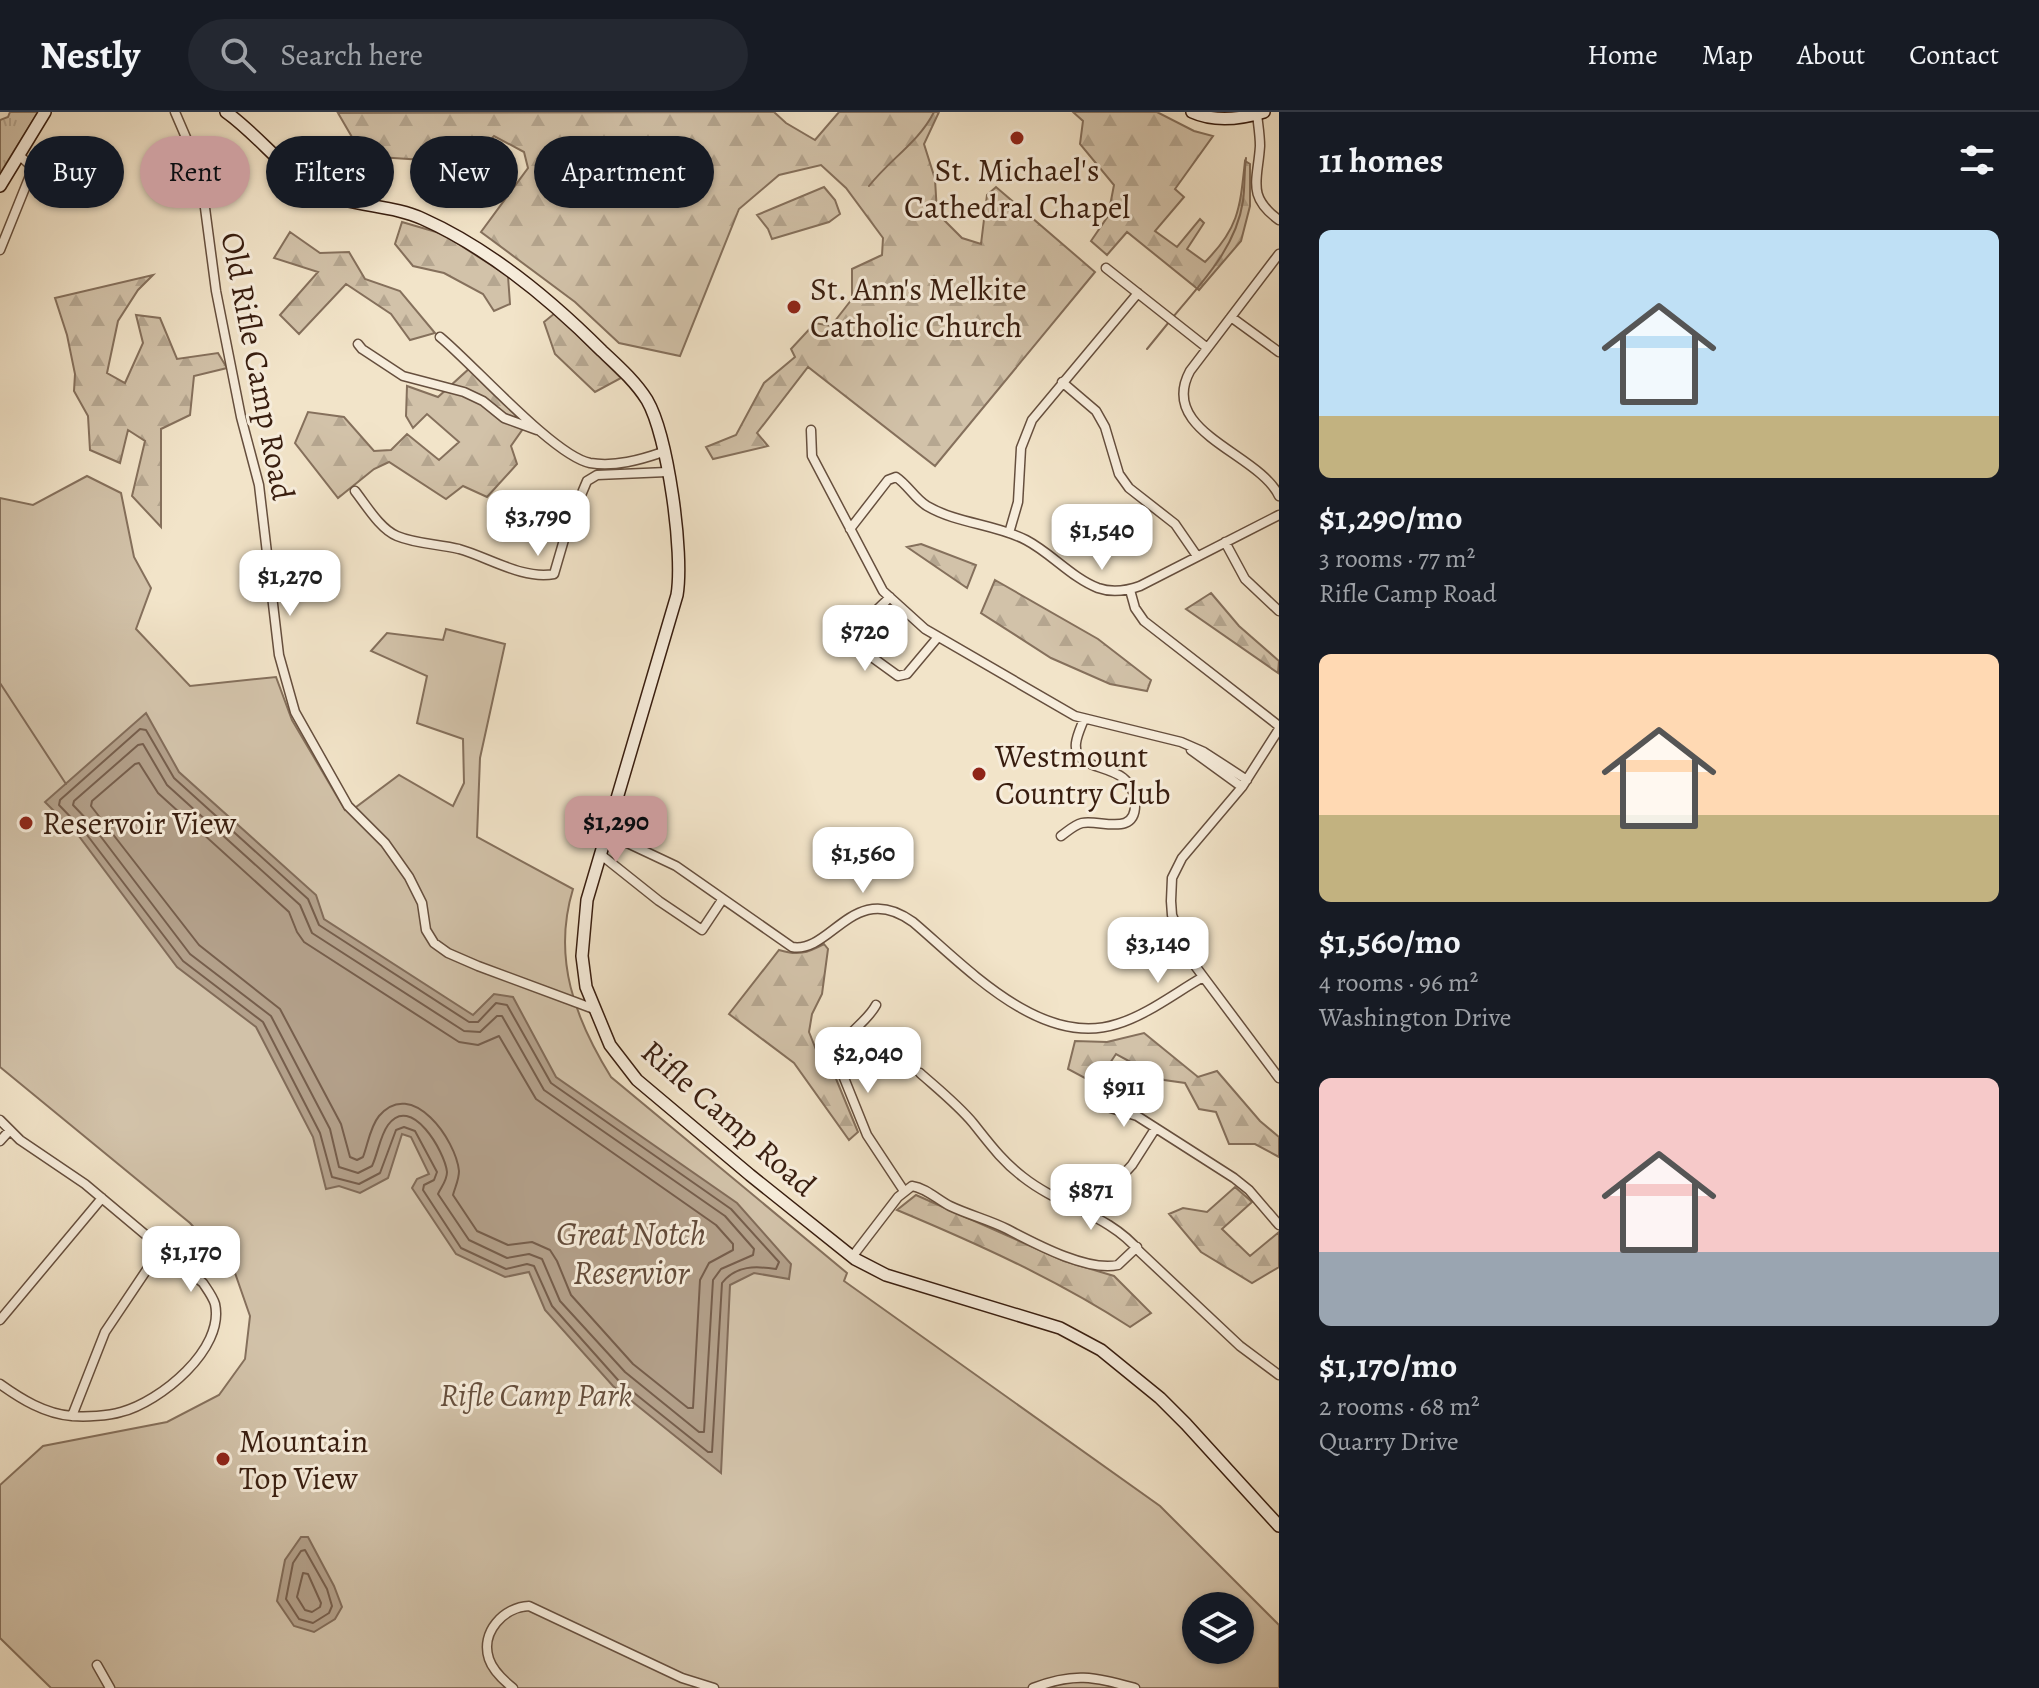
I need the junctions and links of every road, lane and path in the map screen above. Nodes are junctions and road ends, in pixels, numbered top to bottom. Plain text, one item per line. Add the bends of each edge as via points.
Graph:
1 (45, 112) edge
2 (175, 112) edge
3 (226, 112) edge
4 (1192, 112) edge
5 (1261, 113) edge
6 (20, 156) junction
7 (0, 186) edge
8 (1279, 220) edge
9 (0, 250) edge
10 (1279, 254) edge
11 (1106, 268) dead end
12 (1138, 293) junction
13 (1231, 317) junction
14 (440, 337) dead end
15 (358, 344) dead end
16 (1206, 347) junction
17 (1279, 352) edge
18 (1062, 382) junction
19 (811, 430) dead end
20 (541, 431) junction
21 (663, 452) junction
22 (619, 464) junction
23 (667, 472) junction
24 (621, 474) junction
25 (355, 491) dead end
26 (1279, 496) edge
27 (1279, 515) edge
28 (850, 529) junction
29 (1009, 533) junction
30 (1225, 542) junction
31 (1197, 556) junction
32 (1130, 590) junction
33 (890, 597) junction
34 (1279, 611) edge
35 (938, 637) junction
36 (1084, 719) junction
37 (1279, 727) edge
38 (1245, 784) junction
39 (606, 833) junction
40 (1061, 836) dead end
41 (600, 854) junction
42 (722, 900) junction
43 (1203, 977) junction
44 (876, 1005) dead end
45 (594, 1009) junction
46 (920, 1073) dead end
47 (1279, 1078) edge
48 (1104, 1106) dead end
49 (0, 1120) edge
50 (1155, 1129) junction
51 (10, 1130) junction
52 (0, 1141) edge
53 (904, 1191) junction
54 (102, 1198) junction
55 (1088, 1213) junction
56 (1279, 1225) edge
57 (162, 1247) junction
58 (1137, 1247) junction
59 (852, 1257) junction
60 (0, 1320) edge
61 (1279, 1375) edge
62 (0, 1384) edge
63 (72, 1416) junction
64 (1279, 1526) edge
65 (97, 1665) dead end
66 (110, 1688) edge
67 (513, 1688) edge
68 (714, 1688) edge
69 (1033, 1688) edge
70 (1135, 1688) edge

1 - 6 street
2 - 45 street, Old Rifle Camp Road via 203,187 216,291 259,485 279,657 295,712 348,806 409,877 434,943 478,966
3 - 21 street, Rifle Camp Road via 312,186 356,204 419,217 518,277 630,377 649,403
4 - 5 street via 1227,118
5 - 8 street via 1255,183 1258,198
6 - 7 street
6 - 9 street via 31,173
10 - 13 street
11 - 12 street
12 - 16 street
12 - 18 street
13 - 16 street
13 - 17 street
14 - 20 street
15 - 20 street via 403,376 464,392 504,418
16 - 26 street via 1183,386 1190,417 1269,481
18 - 29 street via 1023,439 1018,502
18 - 31 street via 1096,411 1129,488 1175,524
19 - 28 street via 812,456
20 - 22 street via 576,458
21 - 22 street
21 - 23 street, Rifle Camp Road
22 - 24 street
23 - 24 street
23 - 39 street, Rifle Camp Road via 679,542 678,587
24 - 25 street via 587,481 559,566 547,576 397,536
27 - 30 street
28 - 29 street via 888,480 896,477 941,513
28 - 33 street
29 - 32 street via 1098,587
30 - 31 street
30 - 34 street via 1245,579
31 - 32 street
32 - 37 street via 1144,621
33 - 35 street
33 - 35 street via 858,631 858,647 898,676 907,674
35 - 36 street
36 - 38 street via 1181,742 1204,752
36 - 40 street via 1077,754 1086,763 1127,779 1134,787 1135,809 1122,824 1085,822
37 - 38 street
38 - 43 street via 1182,858 1172,878 1172,915
39 - 41 street, Rifle Camp Road
39 - 42 street via 663,858
41 - 42 street via 702,930
41 - 45 street, Rifle Camp Road via 587,900 582,948
42 - 43 street via 798,949 856,914 898,912 1017,1007 1038,1018 1086,1027 1127,1020
43 - 47 street
44 - 53 street via 840,1046 838,1063 867,1135
45 - 59 street, Rifle Camp Road via 610,1045 637,1080
46 - 55 street via 1018,1174
48 - 50 street via 1137,1116
49 - 51 street
50 - 55 street via 1132,1165
50 - 56 street via 1234,1178
51 - 52 street
51 - 54 street
53 - 58 street via 912,1186 923,1189 973,1217 1094,1264 1118,1265
53 - 59 street
54 - 57 street
54 - 60 street
55 - 58 street
57 - 63 street via 105,1332
57 - 63 street via 203,1283 215,1303 215,1327 201,1357 159,1395 122,1412
58 - 61 street via 1240,1346
59 - 64 street, Rifle Camp Road via 886,1275 1060,1328 1101,1350 1160,1398
62 - 63 street via 39,1408
65 - 66 street
67 - 68 street via 489,1659 489,1636 501,1616 529,1606
69 - 70 street via 1089,1676

